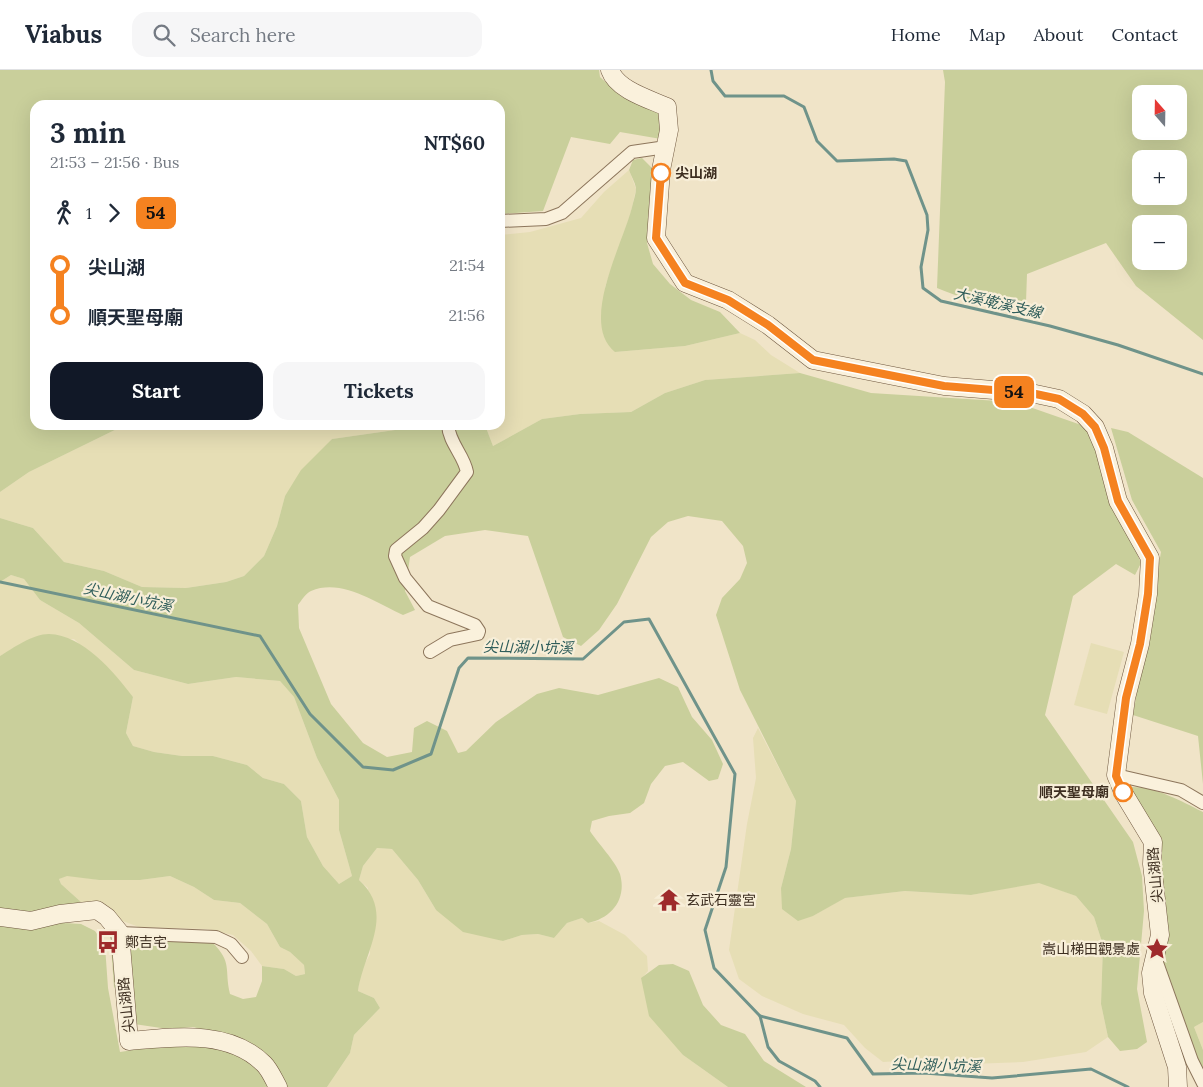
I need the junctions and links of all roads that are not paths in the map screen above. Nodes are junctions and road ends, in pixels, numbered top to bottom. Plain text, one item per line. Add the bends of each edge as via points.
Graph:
1 (610, 70) edge
2 (666, 147) junction
3 (505, 220) edge
4 (448, 430) edge
5 (430, 652) dead end
6 (1116, 776) junction
7 (1203, 803) edge
8 (0, 917) edge
9 (120, 933) junction
10 (242, 957) dead end
11 (1155, 957) junction
12 (1203, 1082) edge
13 (278, 1087) edge
14 (1178, 1087) edge

1 - 2 street via 613,77 640,96 667,107 669,130
2 - 3 street via 632,152 562,213 546,219
2 - 6 street via 656,238 685,283 728,300 768,325 813,360 944,386 1031,393 1059,399 1083,414 1095,427 1118,501 1150,558 1148,594 1140,644 1126,698
4 - 5 street via 467,472 439,510 396,550 395,556 405,578 428,606 475,624 479,630 478,634 450,640
6 - 7 street via 1181,790
6 - 11 street, 尖山湖路 via 1153,842 1152,864 1160,935
8 - 9 street via 31,921 98,910
9 - 10 street via 216,937 231,944
9 - 13 street, 尖山湖路 via 129,1040 184,1036 225,1042 248,1051 265,1065
11 - 12 street via 1192,1061
11 - 14 street, 尖山湖路 via 1151,973 1153,993 1177,1067

